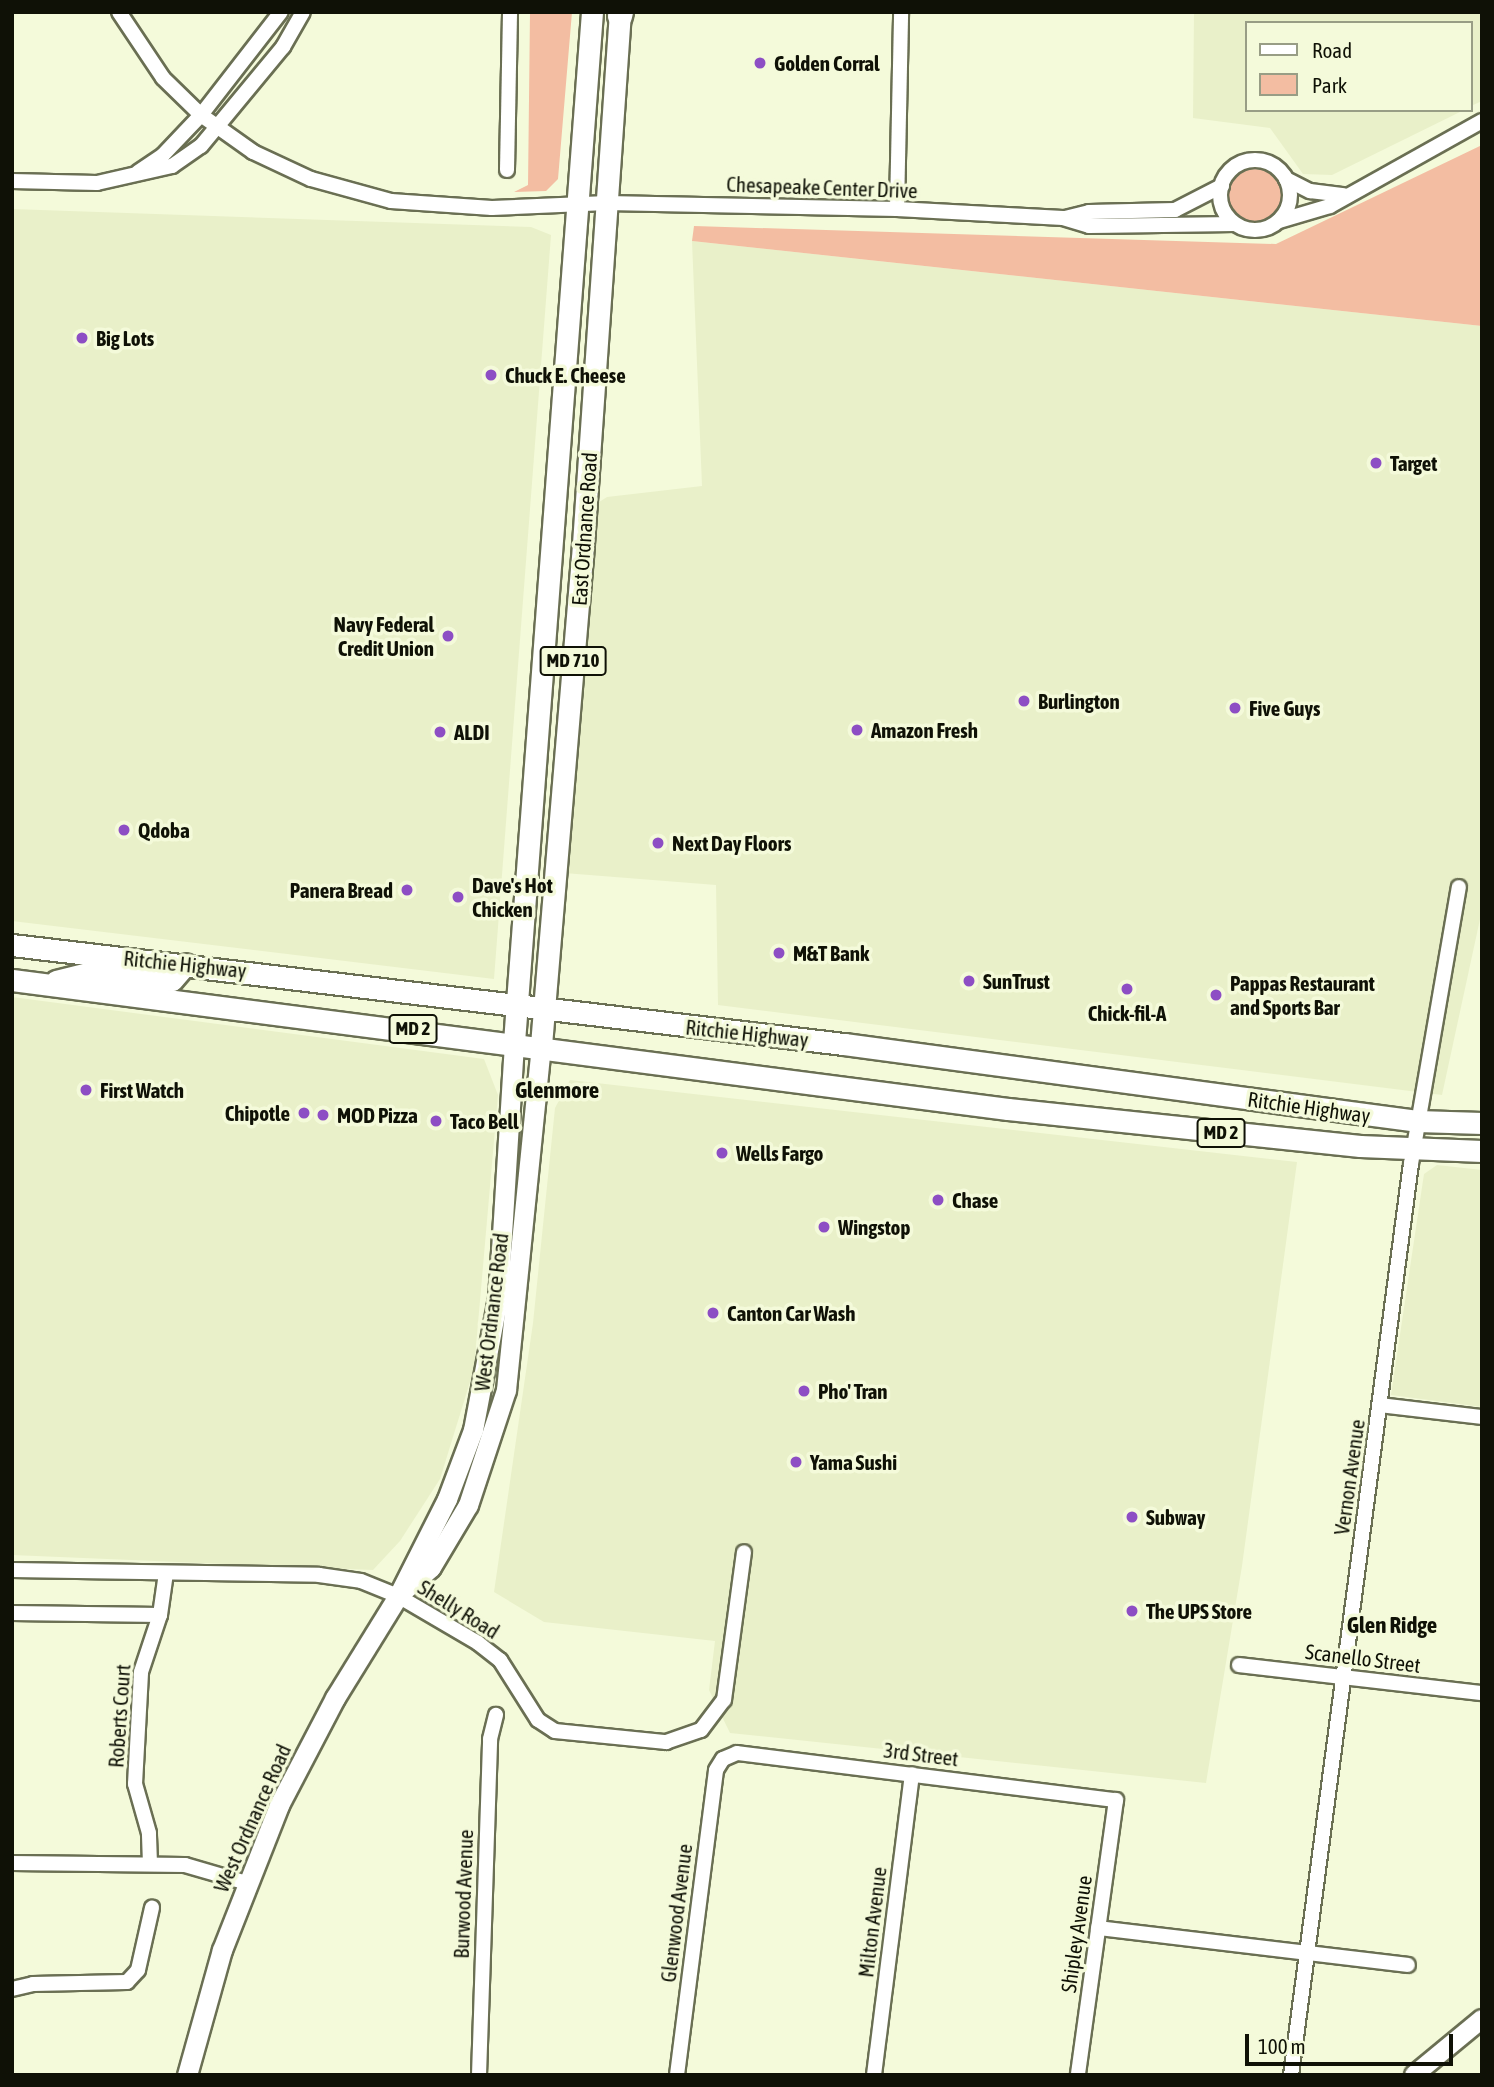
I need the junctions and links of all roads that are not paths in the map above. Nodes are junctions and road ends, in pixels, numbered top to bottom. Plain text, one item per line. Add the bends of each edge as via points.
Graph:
1 (119, 12) edge
2 (281, 12) edge
3 (303, 12) edge
4 (510, 12) edge
5 (592, 12) edge
6 (901, 12) edge
7 (620, 14) edge
8 (201, 116) junction
9 (1482, 121) edge
10 (217, 126) junction
11 (507, 170) dead end
12 (132, 176) junction
13 (1286, 179) junction
14 (12, 181) edge
15 (1222, 186) junction
16 (1344, 195) junction
17 (607, 203) junction
18 (579, 207) junction
19 (897, 209) junction
20 (1063, 218) junction
21 (1279, 221) junction
22 (1235, 224) junction
23 (1459, 887) dead end
24 (12, 945) edge
25 (186, 964) junction
26 (12, 980) edge
27 (44, 984) junction
28 (515, 1005) junction
29 (543, 1008) junction
30 (514, 1042) junction
31 (541, 1045) junction
32 (1417, 1121) junction
33 (1482, 1123) edge
34 (1413, 1149) junction
35 (1482, 1151) edge
36 (1380, 1405) junction
37 (1482, 1417) edge
38 (744, 1552) dead end
39 (12, 1570) edge
40 (166, 1573) junction
41 (398, 1596) junction
42 (12, 1613) edge
43 (160, 1615) junction
44 (1239, 1665) dead end
45 (1344, 1677) junction
46 (1482, 1693) edge
47 (496, 1715) dead end
48 (723, 1759) joint
49 (912, 1774) junction
50 (1116, 1800) joint
51 (12, 1863) edge
52 (150, 1864) junction
53 (247, 1883) junction
54 (152, 1908) dead end
55 (1098, 1927) junction
56 (1307, 1953) junction
57 (1408, 1965) dead end
58 (12, 1989) edge
59 (1482, 2019) edge
60 (187, 2075) edge
61 (478, 2075) edge
62 (677, 2075) edge
63 (874, 2075) edge
64 (1078, 2075) edge
65 (1291, 2075) edge
66 (1414, 2075) edge

1 - 8 street, Chesapeake Center Drive via 143,54
2 - 8 street
3 - 10 street via 283,47
4 - 11 street
5 - 18 main road, East Ordnance Road / MD 710
6 - 19 street
7 - 17 main road, East Ordnance Road / MD 710
8 - 10 street, Chesapeake Center Drive
8 - 12 street via 163,155
9 - 16 street
10 - 12 street via 201,146 173,166
10 - 18 street, Chesapeake Center Drive via 283,168 349,192 432,205
12 - 14 street via 97,183
13 - 15 street via 1266,162 1247,161 1229,172
13 - 16 street via 1310,191
13 - 21 street via 1289,205
15 - 20 street via 1175,210 1089,212
15 - 22 street via 1222,207
16 - 21 street via 1330,206
17 - 18 street, Chesapeake Center Drive
17 - 19 street, Chesapeake Center Drive
17 - 29 main road, East Ordnance Road / MD 710
18 - 28 main road, East Ordnance Road / MD 710
19 - 20 street, Chesapeake Center Drive
20 - 22 street via 1089,226
21 - 22 street via 1256,230
23 - 32 street, Vernon Avenue
24 - 25 main road, Ritchie Highway / MD 2
25 - 27 main road via 172,981 85,974
25 - 28 main road, Ritchie Highway / MD 2
26 - 27 main road, Ritchie Highway / MD 2
27 - 30 main road, Ritchie Highway / MD 2
28 - 29 main road, Ritchie Highway / MD 2
28 - 30 main road, East Ordnance Road / MD 710
29 - 31 main road, East Ordnance Road / MD 710
29 - 32 main road, Ritchie Highway / MD 2
30 - 31 main road, Ritchie Highway / MD 2
30 - 41 main road, West Ordnance Road via 498,1298 489,1366 473,1430 447,1499
31 - 34 main road, Ritchie Highway / MD 2 via 1042,1112
31 - 41 main road, West Ordnance Road via 506,1390 468,1505 431,1566
32 - 33 main road, Ritchie Highway / MD 2
32 - 34 street, Vernon Avenue
34 - 35 main road, Ritchie Highway / MD 2
34 - 36 street, Vernon Avenue
36 - 37 street
36 - 45 street, Vernon Avenue
38 - 41 street, Shelly Road via 723,1700 701,1730 666,1742 555,1731 538,1720 500,1660
39 - 40 street, Shelly Road
40 - 41 street, Shelly Road via 341,1577
40 - 43 street, Roberts Court
41 - 53 main road, West Ordnance Road via 304,1754
42 - 43 street
43 - 52 street, Roberts Court via 141,1672 135,1784 149,1833
44 - 45 street, Scanello Street
45 - 46 street, Scanello Street
45 - 56 street, Vernon Avenue
47 - 61 street, Burwood Avenue via 489,1744
48 - 49 street, 3rd Street via 737,1753
48 - 62 street, Glenwood Avenue via 716,1770
49 - 50 street, 3rd Street
49 - 63 street, Milton Avenue
50 - 55 street, Shipley Avenue
51 - 52 street
52 - 53 street via 207,1869
53 - 60 main road, West Ordnance Road via 222,1950
54 - 58 street via 138,1970 127,1982 33,1984
55 - 56 street
55 - 64 street, Shipley Avenue
56 - 57 street
56 - 65 street, Vernon Avenue
59 - 66 street

